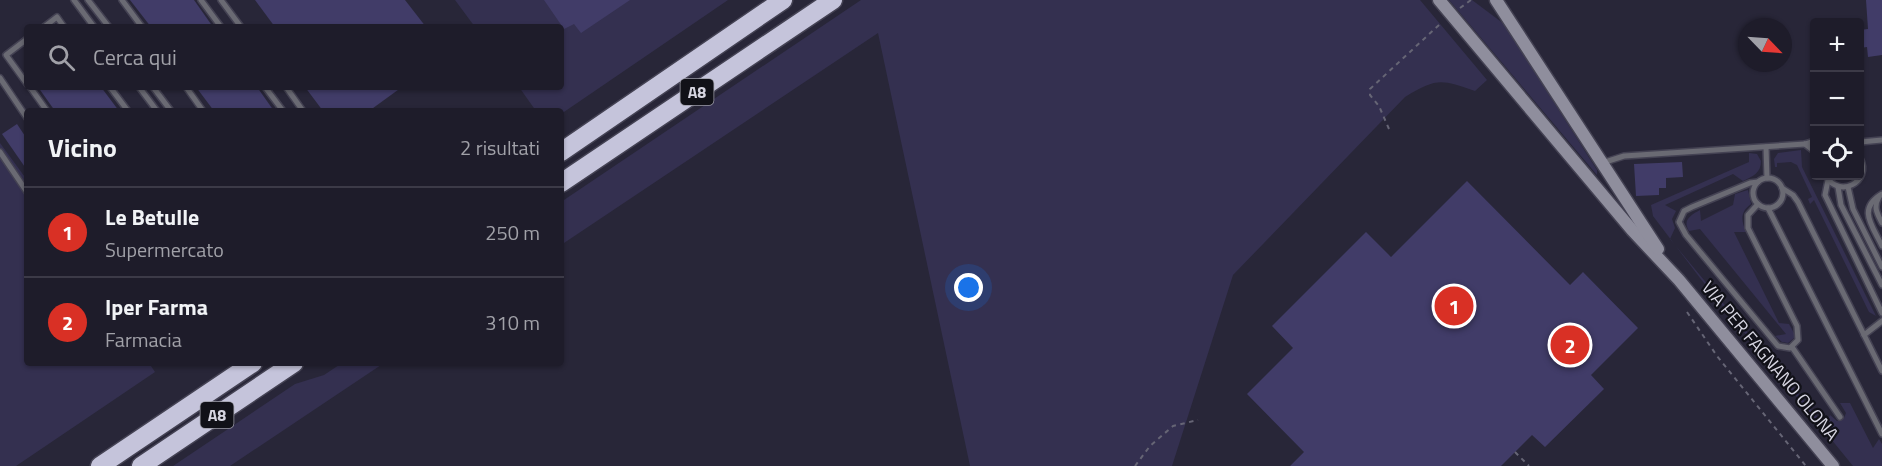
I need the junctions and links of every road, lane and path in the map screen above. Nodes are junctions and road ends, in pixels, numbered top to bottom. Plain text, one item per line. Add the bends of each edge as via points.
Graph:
1 (74, 0) edge
2 (88, 0) edge
3 (122, 0) edge
4 (201, 0) edge
5 (221, 0) edge
6 (783, 0) edge
7 (833, 0) edge
8 (1439, 0) edge
9 (1471, 0) edge
10 (1496, 0) edge
11 (1458, 10) dead end
12 (48, 24) edge
13 (62, 24) edge
14 (92, 24) edge
15 (106, 24) edge
16 (140, 24) edge
17 (219, 24) edge
18 (239, 24) edge
19 (1440, 24) dead end
20 (24, 41) edge
21 (6, 55) junction
22 (0, 59) edge
23 (0, 78) edge
24 (24, 80) edge
25 (32, 90) edge
26 (112, 90) edge
27 (141, 90) edge
28 (155, 90) edge
29 (188, 90) edge
30 (267, 90) edge
31 (288, 90) edge
32 (45, 108) edge
33 (126, 108) edge
34 (155, 108) edge
35 (169, 108) edge
36 (201, 108) edge
37 (281, 108) edge
38 (301, 108) edge
39 (24, 114) edge
40 (1389, 129) dead end
41 (1882, 140) edge
42 (1810, 142) edge
43 (1864, 142) edge
44 (1805, 144) junction
45 (1766, 147) junction
46 (1810, 147) edge
47 (564, 150) edge
48 (0, 152) edge
49 (1602, 163) junction
50 (1767, 178) junction
51 (1827, 180) edge
52 (1829, 180) edge
53 (1859, 180) edge
54 (564, 181) edge
55 (1758, 182) junction
56 (1838, 187) junction
57 (1848, 187) junction
58 (24, 188) edge
59 (1782, 188) junction
60 (1882, 194) edge
61 (1758, 204) junction
62 (1768, 208) junction
63 (1882, 223) edge
64 (1882, 246) edge
65 (1882, 267) edge
66 (1679, 280) junction
67 (1882, 285) edge
68 (1882, 313) edge
69 (1882, 321) edge
70 (1864, 334) junction
71 (1792, 347) junction
72 (249, 366) edge
73 (290, 366) edge
74 (1882, 371) edge
75 (1840, 417) dead end
76 (1198, 420) dead end
77 (1882, 434) edge
78 (1515, 452) dead end
79 (100, 466) edge
80 (141, 466) edge
81 (1135, 466) edge
82 (1529, 466) edge
83 (1833, 466) edge

1 - 14 lane
2 - 15 lane
3 - 16 lane
4 - 17 lane
5 - 18 lane
6 - 47 highway, A8
7 - 54 highway, A8
8 - 66 main road via 1632,230
9 - 11 path
10 - 49 main road
12 - 13 lane via 57,17
19 - 40 path via 1370,89
20 - 21 lane
21 - 22 lane
21 - 24 lane
23 - 39 lane
25 - 32 lane
26 - 33 lane
27 - 34 lane
28 - 35 lane
29 - 36 lane
30 - 37 lane
31 - 38 lane
41 - 43 lane
42 - 44 lane
44 - 45 lane
44 - 46 lane
45 - 49 lane via 1624,156
45 - 50 lane
48 - 58 lane
49 - 66 main road
50 - 55 lane
50 - 59 lane
51 - 68 lane via 1825,195
52 - 56 lane
53 - 57 lane
55 - 61 lane via 1753,191
55 - 71 lane via 1684,211 1680,222 1778,346
56 - 57 lane
56 - 67 lane via 1841,205
57 - 65 lane via 1853,209
59 - 62 lane via 1781,200
59 - 70 lane via 1798,202
60 - 63 lane via 1875,203
60 - 64 lane via 1874,199 1868,216
61 - 62 lane
61 - 71 lane via 1748,215 1748,228 1797,326 1798,340
62 - 77 lane
66 - 83 main road, VIA PER FAGNANO OLONA
69 - 70 lane
70 - 74 lane
71 - 75 lane
72 - 79 highway, A8
73 - 80 highway, A8
76 - 81 path via 1173,426
78 - 82 path

